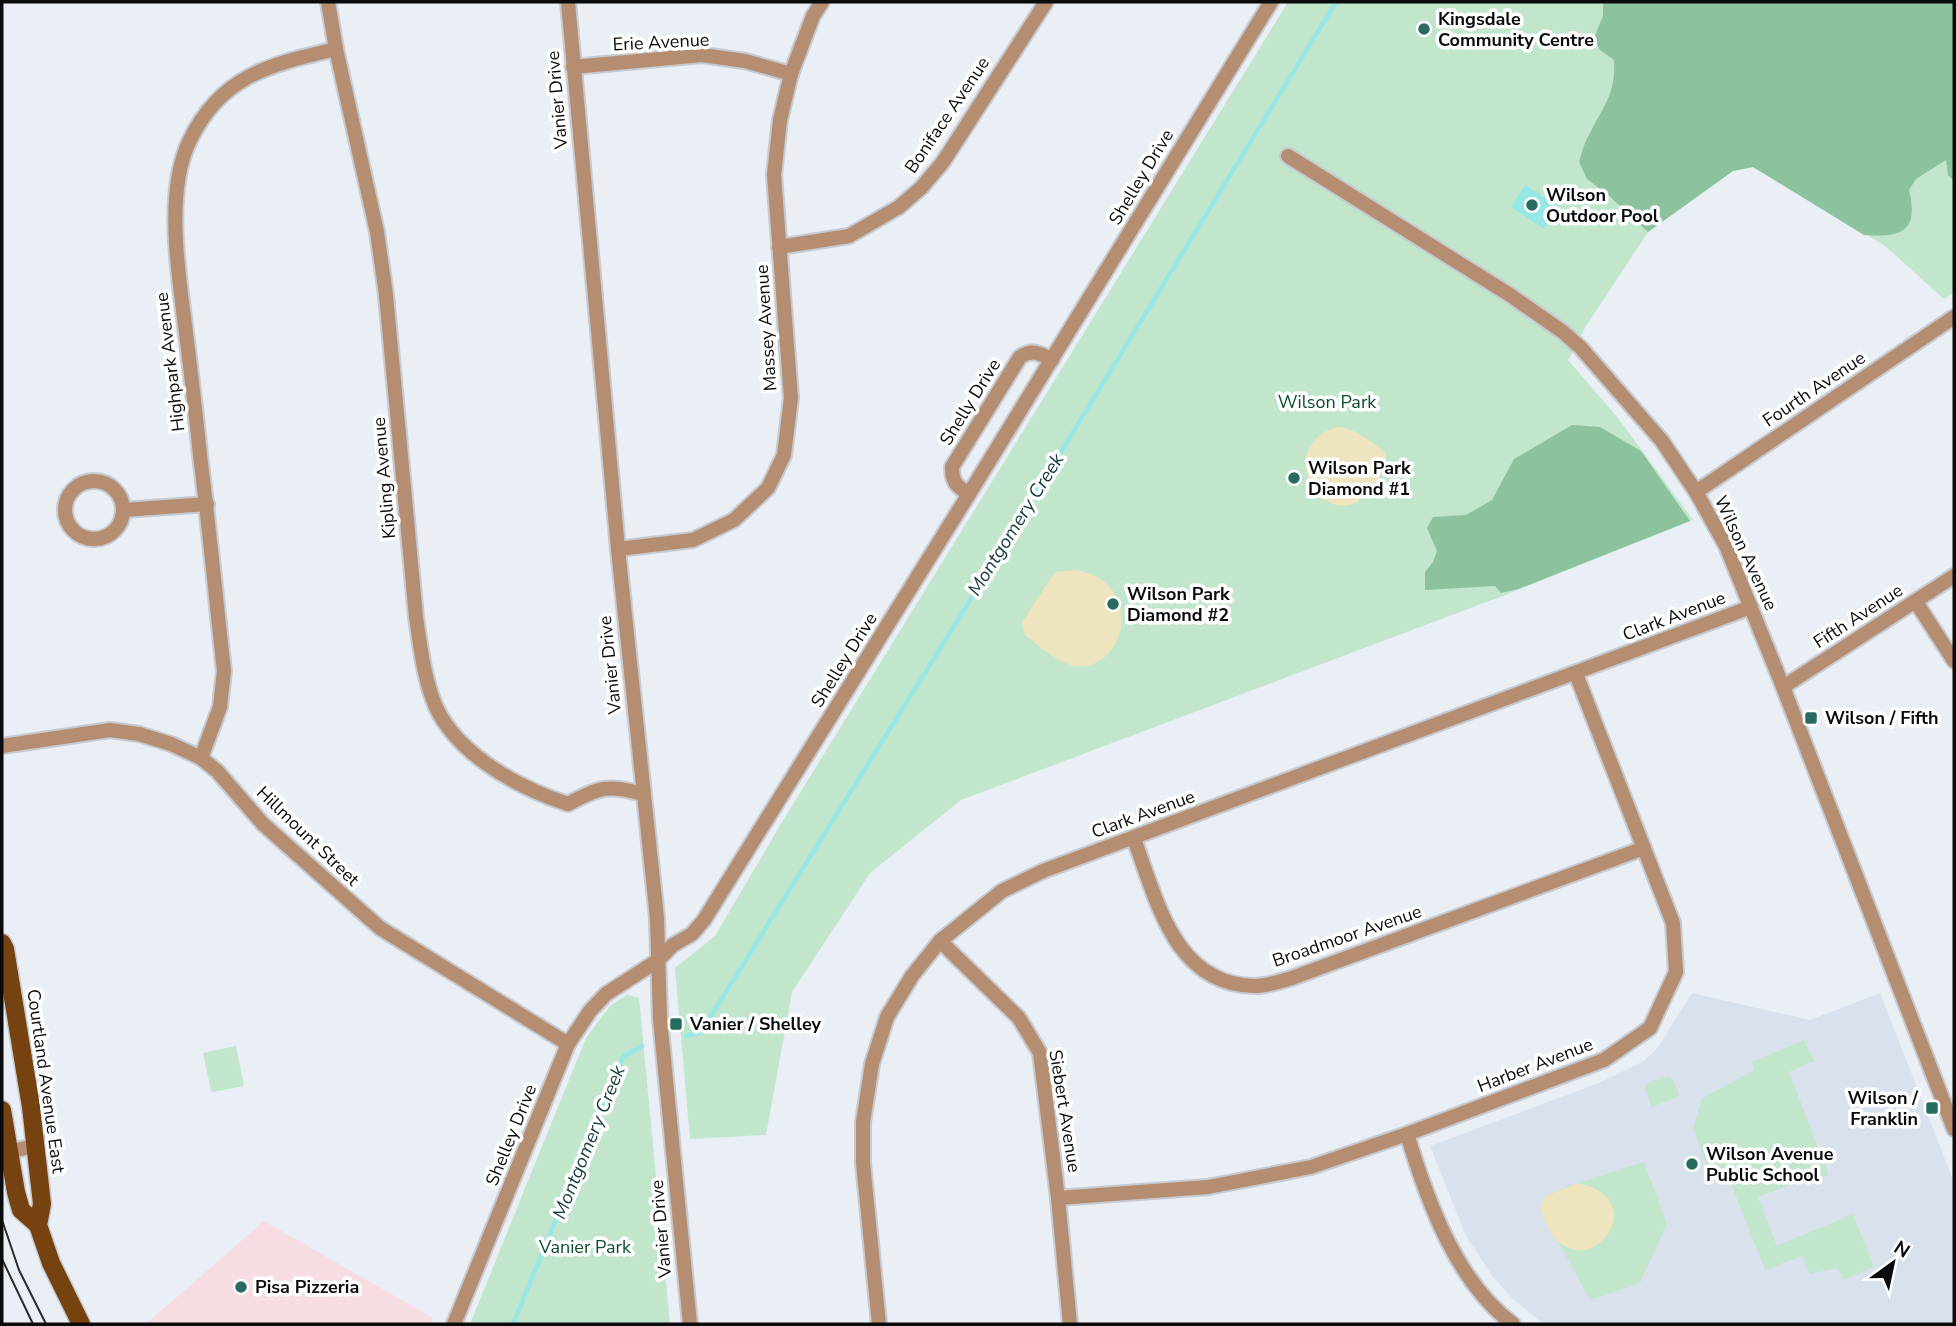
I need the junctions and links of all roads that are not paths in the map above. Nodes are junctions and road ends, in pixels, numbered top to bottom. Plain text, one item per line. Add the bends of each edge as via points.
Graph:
1 (328, 2) edge
2 (568, 2) edge
3 (822, 2) edge
4 (1045, 2) edge
5 (1271, 2) edge
6 (336, 49) junction
7 (573, 67) junction
8 (791, 74) junction
9 (1288, 156) dead end
10 (779, 247) junction
11 (1954, 317) edge
12 (1052, 360) junction
13 (1696, 492) junction
14 (969, 494) junction
15 (206, 504) junction
16 (124, 510) junction
17 (618, 549) junction
18 (1954, 576) edge
19 (1916, 602) junction
20 (1751, 607) junction
21 (1954, 661) edge
22 (1576, 674) junction
23 (1783, 687) junction
24 (2, 746) edge
25 (201, 758) junction
26 (643, 794) junction
27 (1134, 839) junction
28 (1644, 848) junction
29 (940, 941) junction
30 (2, 943) edge
31 (657, 961) junction
32 (568, 1044) junction
33 (2, 1110) edge
34 (1954, 1129) edge
35 (1407, 1135) junction
36 (36, 1146) junction
37 (5, 1152) edge
38 (1058, 1198) junction
39 (38, 1225) junction
40 (81, 1324) edge
41 (454, 1324) edge
42 (690, 1324) edge
43 (878, 1324) edge
44 (1070, 1324) edge
45 (1513, 1324) edge

1 - 6 street, Kipling Avenue
2 - 7 street, Vanier Drive
3 - 8 street, Massey Avenue
4 - 10 street, Boniface Avenue via 943,162 921,188 899,207 849,236
5 - 12 street, Shelley Drive
6 - 15 street, Highpark Avenue via 278,62 231,86 189,141 178,175 175,214 181,299
6 - 26 street, Kipling Avenue via 379,245 416,617 432,700 451,731 475,757 543,796 568,804 594,790 617,787
7 - 8 street, Erie Avenue via 702,55
7 - 17 street, Vanier Drive
8 - 10 street, Massey Avenue via 780,120 775,174
9 - 13 street, Wilson Avenue via 1563,332 1641,415
10 - 17 street, Massey Avenue via 791,398 784,455 768,488 734,520 693,540
11 - 13 street, Fourth Avenue
12 - 14 street, Shelley Drive
12 - 14 street, Shelly Drive via 1034,351 1020,357 953,467 952,479
13 - 20 street, Wilson Avenue via 1726,546
14 - 31 street, Shelley Drive via 704,920
15 - 16 street
15 - 25 street, Highpark Avenue via 224,671 220,707
16 - 16 street via 110,485 92,481 68,495 64,514 81,537 101,539 118,528
17 - 26 street, Vanier Drive
18 - 19 street, Fifth Avenue
19 - 21 street
19 - 23 street, Fifth Avenue
20 - 22 street, Clark Avenue
20 - 23 street, Wilson Avenue
22 - 27 street, Clark Avenue
22 - 28 street, Harber Avenue
23 - 34 street, Wilson Avenue
24 - 25 street, Hillmount Street via 110,730 139,734
25 - 32 street, Hillmount Street via 263,824 380,928
26 - 31 street, Vanier Drive via 657,918
27 - 28 street, Broadmoor Avenue via 1171,933 1184,953 1202,971 1229,982 1257,986 1292,978
27 - 29 street, Clark Avenue via 1043,871 1002,891
28 - 35 street, Harber Avenue via 1673,923 1676,972 1650,1028 1604,1060
29 - 38 street, Siebert Avenue via 1018,1018 1040,1053
29 - 43 street, Clark Avenue via 887,1017 872,1064 863,1122 863,1163
30 - 36 main road, Courtland Avenue East
31 - 32 street, Shelley Drive via 606,994
31 - 42 street, Vanier Drive
32 - 41 street, Shelley Drive
33 - 37 main road, Courtland Avenue East
35 - 38 street, Harber Avenue via 1311,1167 1208,1187
35 - 45 street via 1446,1240 1472,1280
36 - 37 street
36 - 39 main road, Courtland Avenue East via 42,1204
37 - 39 main road, Courtland Avenue East via 21,1210
38 - 44 street, Siebert Avenue
39 - 40 main road, Courtland Avenue East

